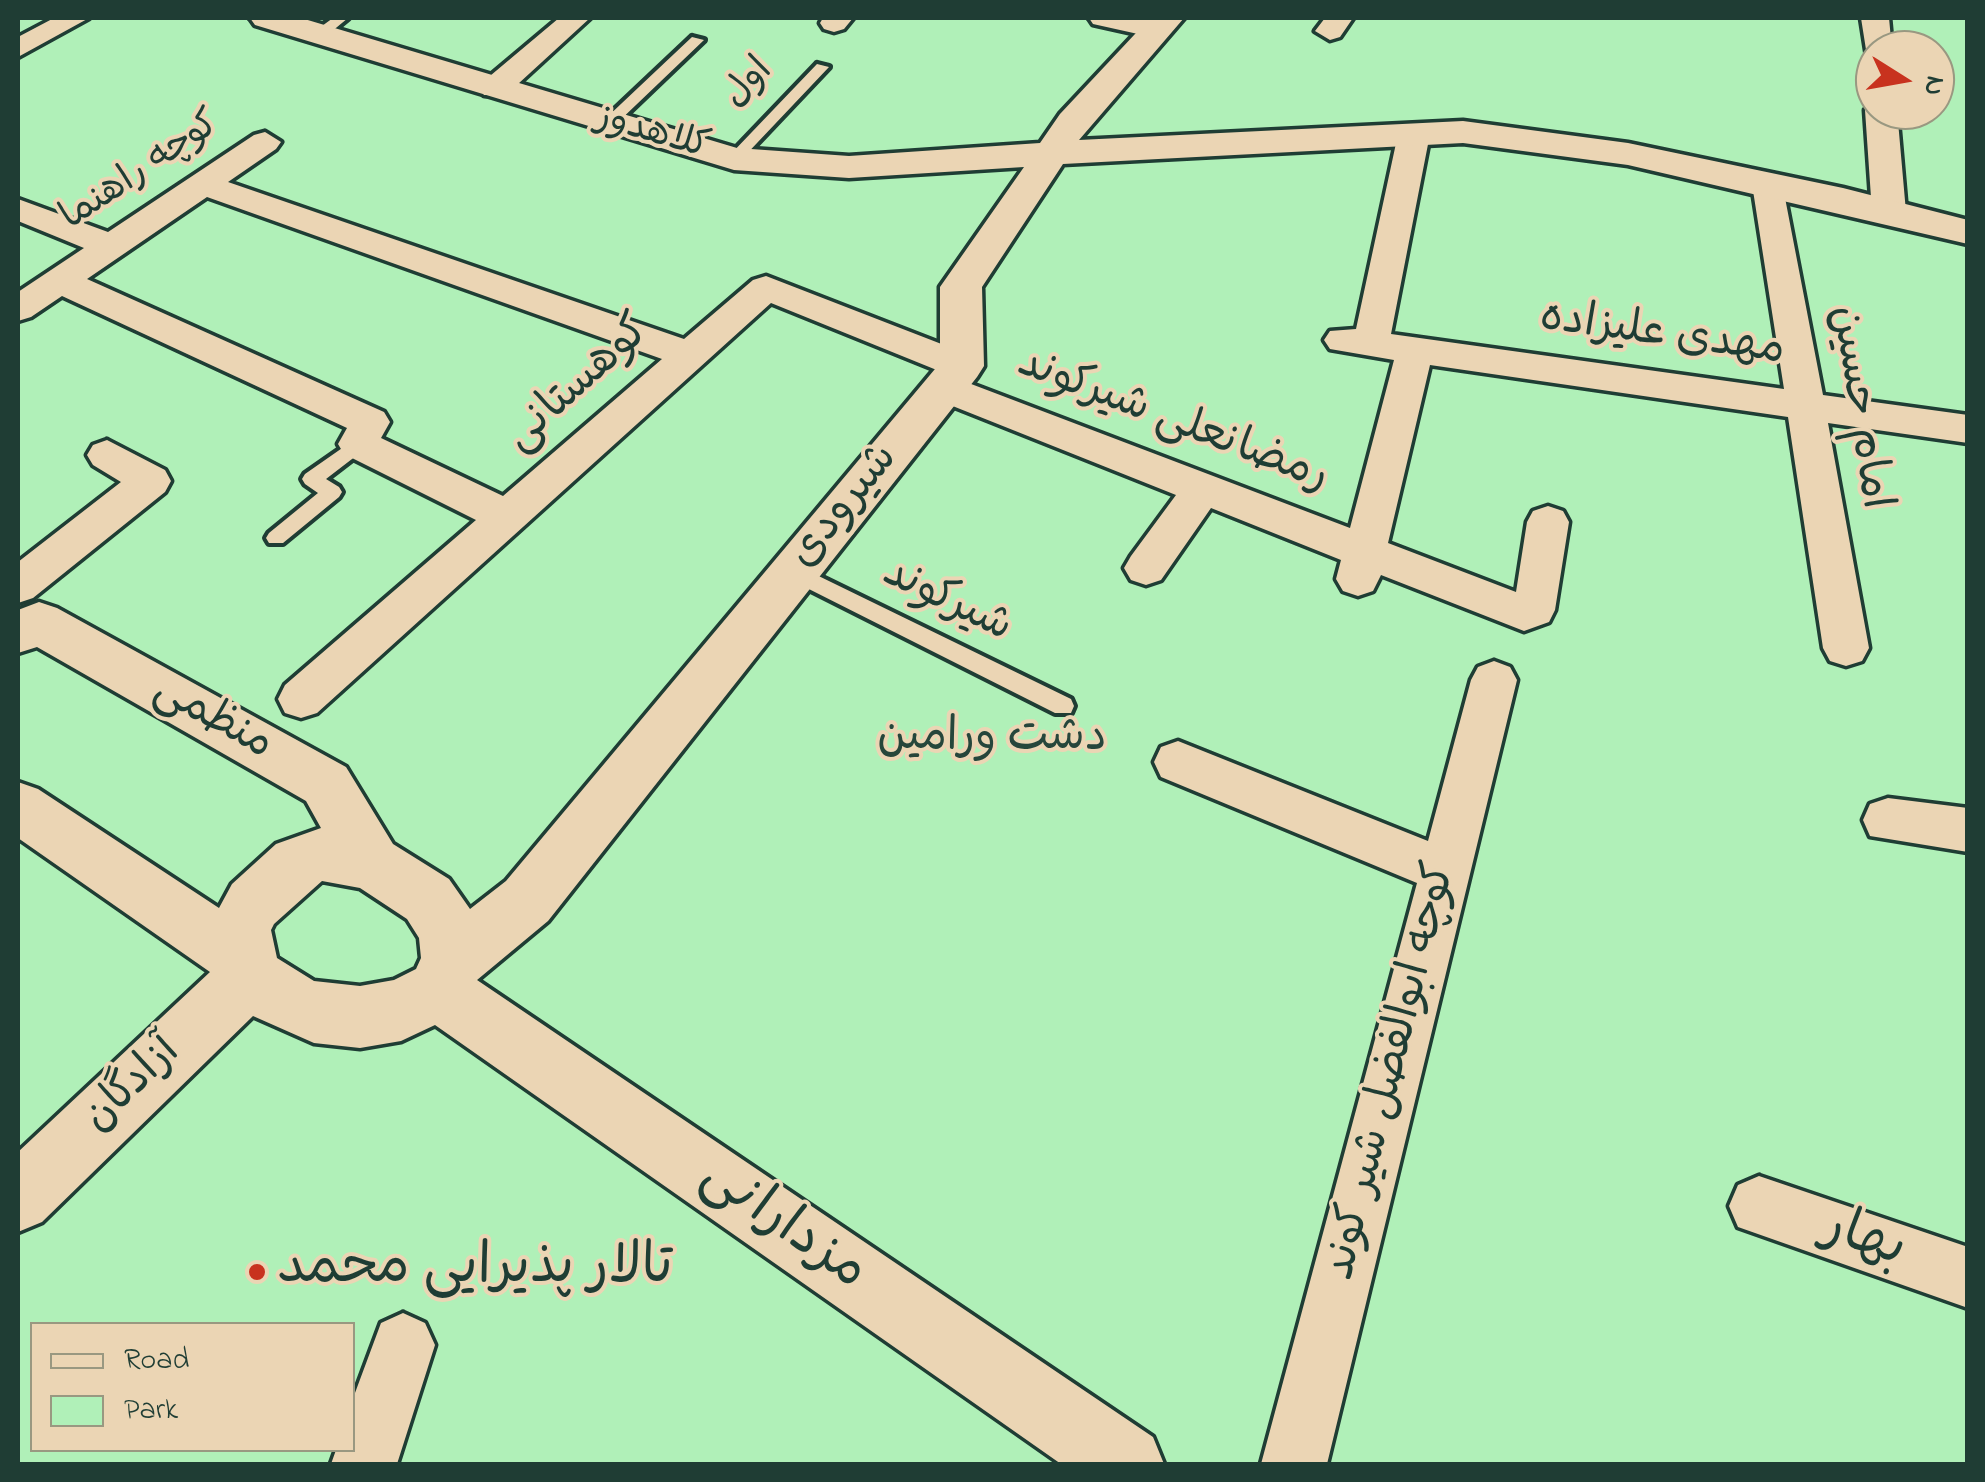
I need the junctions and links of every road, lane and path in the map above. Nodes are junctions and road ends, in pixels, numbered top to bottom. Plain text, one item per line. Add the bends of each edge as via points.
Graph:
1 (75, 18) edge
2 (267, 18) edge
3 (576, 18) edge
4 (1102, 18) edge
5 (1162, 23) edge
6 (330, 26) edge
7 (696, 40) dead end
8 (18, 48) edge
9 (822, 67) dead end
10 (494, 88) junction
11 (608, 123) junction
12 (1883, 130) edge
13 (1414, 134) junction
14 (265, 142) dead end
15 (1050, 154) junction
16 (734, 159) junction
17 (203, 184) junction
18 (1769, 184) junction
19 (18, 209) edge
20 (1889, 212) junction
21 (1968, 232) edge
22 (111, 246) junction
23 (60, 281) junction
24 (18, 309) edge
25 (1415, 350) junction
26 (690, 355) junction
27 (953, 377) junction
28 (1806, 406) junction
29 (1968, 428) edge
30 (358, 444) junction
31 (107, 455) dead end
32 (1203, 489) junction
33 (508, 516) junction
34 (1548, 522) dead end
35 (276, 538) dead end
36 (1361, 565) junction
37 (1146, 568) dead end
38 (794, 572) junction
39 (18, 586) edge
40 (18, 632) edge
41 (1846, 648) dead end
42 (1494, 680) dead end
43 (301, 699) dead end
44 (1063, 706) dead end
45 (1178, 762) dead end
46 (18, 807) edge
47 (1888, 820) dead end
48 (1968, 830) edge
49 (372, 863) junction
50 (1446, 870) junction
51 (247, 968) junction
52 (445, 975) junction
53 (18, 1198) edge
54 (1760, 1206) dead end
55 (1968, 1278) edge
56 (404, 1345) dead end
57 (364, 1464) edge
58 (1126, 1464) edge
59 (1294, 1464) edge

1 - 8 street
2 - 6 street, کلاهدوز
3 - 10 street
4 - 5 street
5 - 15 street
6 - 10 street, کلاهدوز
7 - 11 lane
9 - 16 lane, اول
10 - 11 street, کلاهدوز
11 - 16 street, کلاهدوز
12 - 20 street
13 - 15 street, کلاهدوز
13 - 18 street, کلاهدوز via 1463,132 1628,154
13 - 25 street, مهدی علیزاده via 1357,342
14 - 17 street, کوچه راهنما
15 - 16 street, کلاهدوز via 849,167
15 - 27 street via 961,287
17 - 22 street, کوچه راهنما
17 - 26 street
18 - 20 street, کلاهدوز
18 - 28 street, امام حسین
19 - 22 street
20 - 21 street, کلاهدوز
22 - 23 street, کوچه راهنما
23 - 24 street, کوچه راهنما
23 - 30 street via 370,422
25 - 28 street, مهدی علیزاده
25 - 36 street
26 - 27 street, کوهستانی via 766,288
26 - 33 street, کوهستانی
27 - 32 street, رمضانعلی شیرکوند
27 - 38 street, شیرودی
28 - 29 street, مهدی علیزاده
28 - 41 street, امام حسین
30 - 33 street
30 - 35 lane via 312,479 332,492
31 - 39 street via 152,481
32 - 36 street, رمضانعلی شیرکوند
32 - 37 street
33 - 43 street, کوهستانی
34 - 36 street, رمضانعلی شیرکوند via 1537,598 1524,613
38 - 44 lane, شیرکوند
38 - 52 street, شیرودی via 528,901
40 - 49 street, منظمی via 40,624 326,784
42 - 50 street, کوچه ابوالفضل شیر کوند
45 - 50 street
46 - 51 street
47 - 48 street
49 - 51 street via 322,854 273,880 240,928
49 - 52 street via 428,899 449,930
50 - 59 street, کوچه ابوالفضل شیر کوند
51 - 52 street via 280,998 314,1012 360,1017 402,1010
51 - 53 street, آزادگان
52 - 58 street, مزدارانی
54 - 55 street, بهار
56 - 57 street

